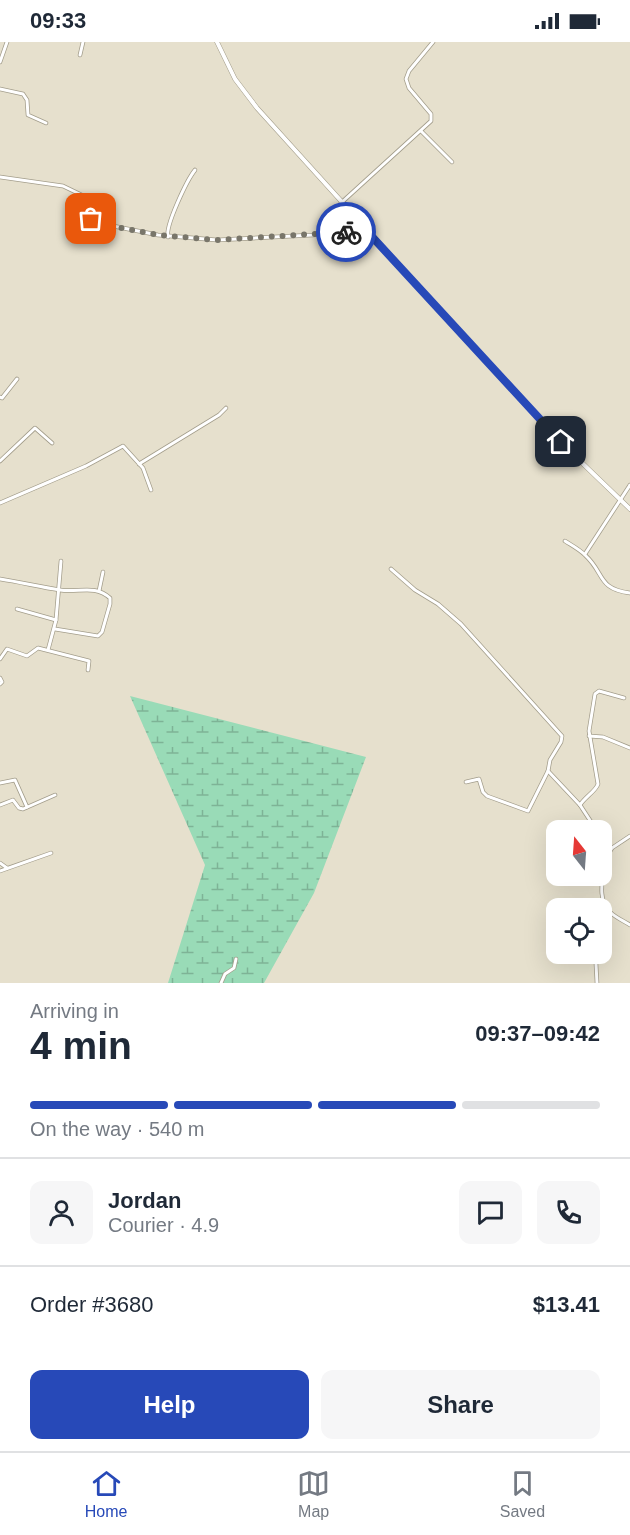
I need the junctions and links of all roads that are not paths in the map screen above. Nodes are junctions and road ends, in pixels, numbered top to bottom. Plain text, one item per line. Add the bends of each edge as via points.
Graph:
1 (7, 42) edge
2 (83, 42) edge
3 (217, 42) edge
4 (433, 42) edge
5 (80, 55) dead end
6 (0, 62) edge
7 (0, 89) edge
8 (46, 123) dead end
9 (421, 131) junction
10 (452, 162) dead end
11 (195, 170) dead end
12 (0, 177) edge
13 (341, 203) junction
14 (364, 228) junction
15 (168, 237) junction
16 (17, 379) dead end
17 (0, 397) edge
18 (226, 408) dead end
19 (52, 443) dead end
20 (0, 461) edge
21 (139, 464) junction
22 (630, 485) edge
23 (151, 490) dead end
24 (620, 500) junction
25 (0, 503) edge
26 (630, 509) edge
27 (565, 541) dead end
28 (585, 555) junction
29 (61, 561) dead end
30 (391, 569) dead end
31 (103, 572) dead end
32 (0, 579) edge
33 (60, 590) junction
34 (99, 591) junction
35 (630, 592) edge
36 (17, 609) dead end
37 (56, 620) junction
38 (55, 629) junction
39 (48, 650) junction
40 (0, 659) edge
41 (88, 670) dead end
42 (0, 678) edge
43 (0, 684) edge
44 (624, 698) dead end
45 (589, 736) junction
46 (630, 748) edge
47 (548, 771) junction
48 (466, 782) dead end
49 (0, 783) edge
50 (56, 795) dead end
51 (0, 805) edge
52 (580, 805) junction
53 (27, 807) junction
54 (590, 820) edge
55 (630, 836) edge
56 (612, 848) edge
57 (51, 854) dead end
58 (0, 863) edge
59 (7, 868) junction
60 (0, 871) edge
61 (612, 913) edge
62 (630, 925) edge
63 (236, 959) dead end
64 (596, 964) edge
65 (221, 983) edge
66 (597, 983) edge

1 - 6 street
2 - 5 street
3 - 13 street via 249,98
4 - 9 street via 406,79 431,114 431,121
7 - 8 street via 23,94 28,114
9 - 10 street
9 - 13 street
11 - 15 street via 171,219
12 - 15 street via 63,186 92,200 93,222
13 - 14 street
14 - 15 street via 217,240
14 - 24 street via 512,390
16 - 17 street
18 - 21 street
19 - 20 street via 35,428
21 - 23 street
21 - 25 street via 123,446
22 - 24 street
24 - 26 street
24 - 28 street
27 - 28 street
28 - 35 street via 608,586
29 - 33 street
30 - 47 street via 461,624 561,734
31 - 34 street
32 - 33 street
33 - 34 street
33 - 37 street
34 - 38 street via 110,601 100,634
36 - 37 street
37 - 38 street
38 - 39 street
39 - 40 street via 37,648 27,656 7,650
39 - 41 street via 89,661
42 - 43 street
44 - 45 street via 596,692
45 - 46 street
45 - 52 street via 598,787
47 - 48 street via 527,811 487,796 479,779
47 - 52 street
49 - 53 street via 15,780
50 - 53 street
51 - 53 street via 14,800 19,808
52 - 54 street
55 - 56 street
57 - 59 street
58 - 59 street
59 - 60 street
61 - 62 street
63 - 65 street via 234,968
64 - 66 street

